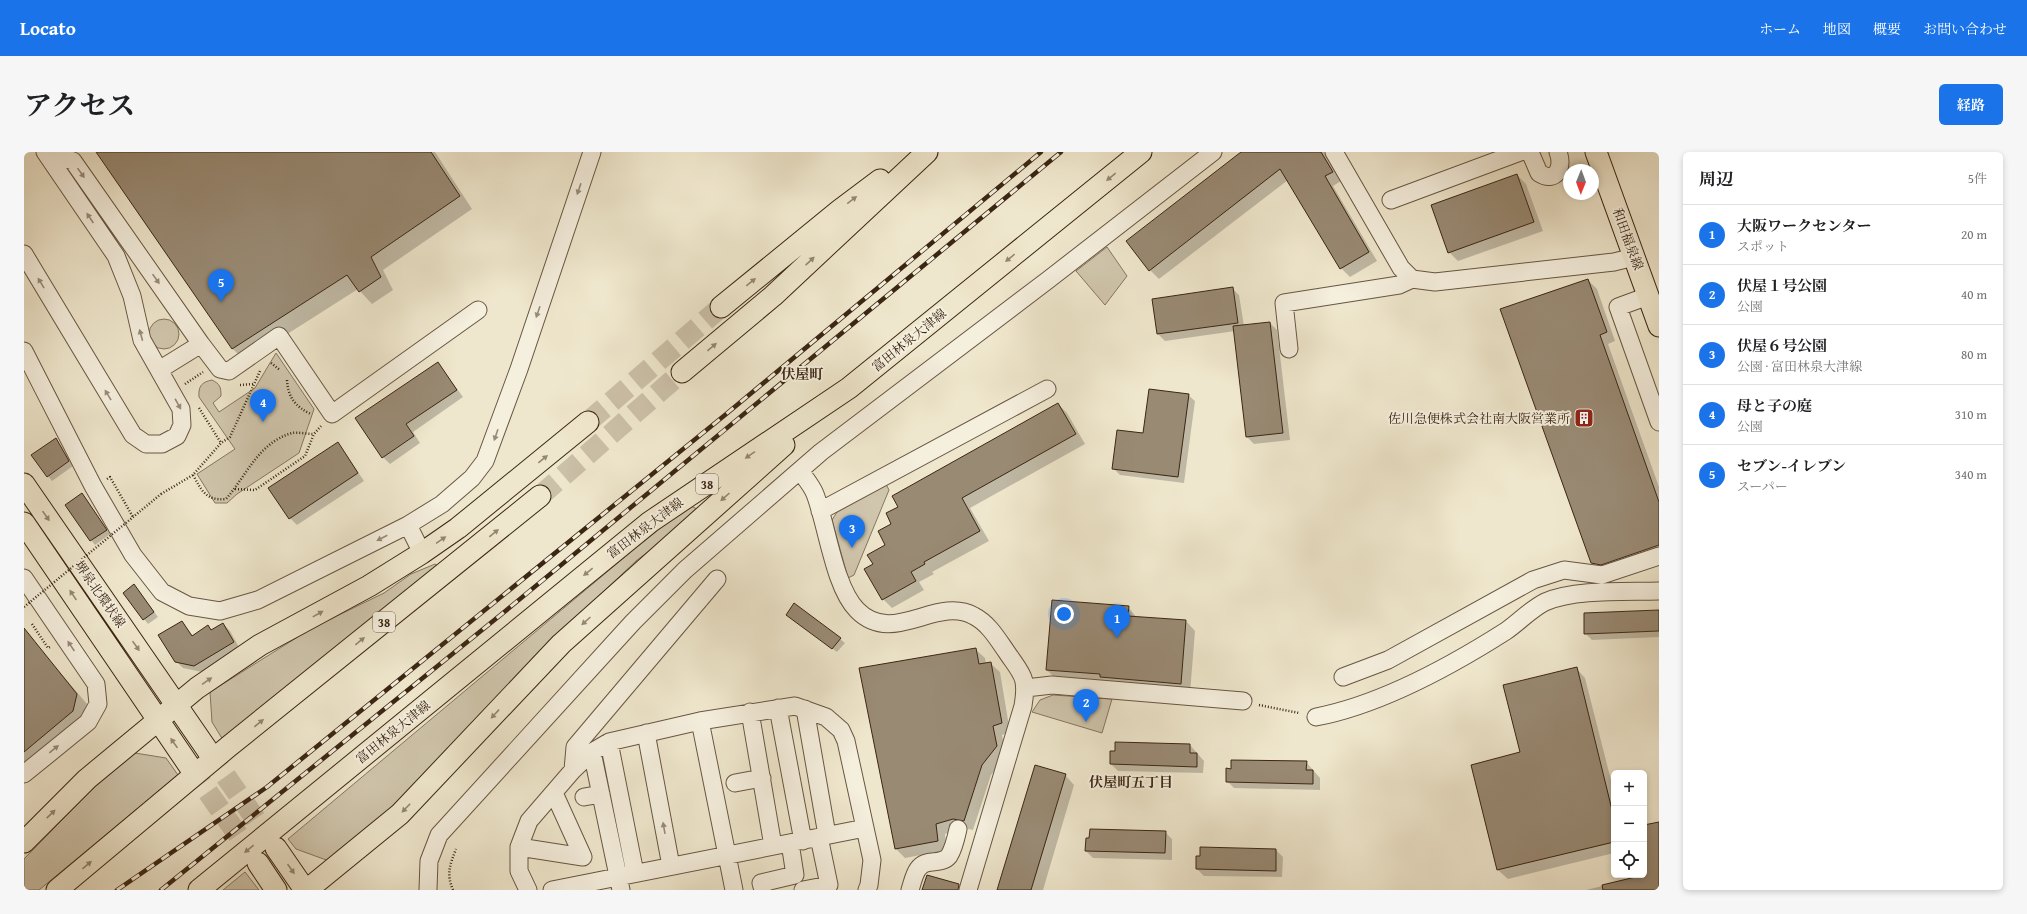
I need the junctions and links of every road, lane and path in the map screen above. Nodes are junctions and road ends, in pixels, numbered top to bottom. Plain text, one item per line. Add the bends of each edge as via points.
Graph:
1 (45, 152) edge
2 (50, 152) edge
3 (592, 152) edge
4 (916, 152) edge
5 (927, 152) edge
6 (1141, 152) edge
7 (1213, 152) edge
8 (1334, 152) edge
9 (1520, 152) edge
10 (1530, 152) edge
11 (1558, 152) edge
12 (1596, 152) edge
13 (1391, 200) dead end
14 (24, 254) edge
15 (1634, 257) junction
16 (1412, 279) junction
17 (1648, 296) junction
18 (721, 307) tunnel mouth
19 (478, 310) dead end
20 (1659, 326) edge
21 (200, 344) junction
22 (1289, 349) dead end
23 (24, 351) edge
24 (268, 360) dead end
25 (262, 368) dead end
26 (208, 369) dead end
27 (160, 370) junction
28 (190, 372) dead end
29 (682, 372) tunnel mouth
30 (194, 378) junction
31 (254, 384) junction
32 (234, 385) dead end
33 (849, 388) junction
34 (1047, 389) dead end
35 (188, 391) dead end
36 (196, 404) dead end
37 (328, 417) junction
38 (588, 422) tunnel mouth
39 (1659, 422) edge
40 (314, 434) junction
41 (221, 442) junction
42 (800, 471) junction
43 (193, 475) junction
44 (112, 480) dead end
45 (24, 484) edge
46 (235, 489) junction
47 (540, 496) tunnel mouth
48 (820, 511) junction
49 (133, 517) junction
50 (24, 523) edge
51 (408, 525) junction
52 (422, 553) junction
53 (1659, 556) edge
54 (716, 579) dead end
55 (25, 582) edge
56 (1659, 591) edge
57 (24, 607) edge
58 (28, 618) dead end
59 (48, 648) dead end
60 (1343, 677) dead end
61 (1026, 688) junction
62 (1243, 701) joint
63 (176, 705) junction
64 (778, 708) junction
65 (805, 709) junction
66 (750, 712) junction
67 (1316, 717) joint
68 (158, 720) junction
69 (700, 721) junction
70 (646, 733) junction
71 (609, 742) junction
72 (208, 751) tunnel mouth
73 (592, 752) junction
74 (190, 766) tunnel mouth
75 (573, 770) junction
76 (24, 774) edge
77 (762, 778) junction
78 (735, 783) dead end
79 (554, 793) junction
80 (601, 794) junction
81 (584, 798) dead end
82 (865, 828) junction
83 (958, 829) dead end
84 (823, 836) junction
85 (24, 842) edge
86 (797, 842) junction
87 (519, 846) junction
88 (773, 846) junction
89 (276, 848) tunnel mouth
90 (456, 849) dead end
91 (727, 855) junction
92 (258, 863) tunnel mouth
93 (671, 866) junction
94 (635, 874) junction
95 (619, 883) edge
96 (561, 889) edge
97 (57, 890) edge
98 (199, 890) edge
99 (276, 890) edge
100 (306, 890) edge
101 (428, 890) edge
102 (453, 890) edge
103 (528, 890) edge
104 (734, 890) edge
105 (763, 890) edge
106 (803, 890) edge
107 (867, 890) edge
108 (910, 890) edge
109 (968, 890) edge

27 -> 1 street via 142,340 132,296 116,256
2 -> 21 street via 73,161
3 -> 51 street via 486,461 472,478 442,504
18 -> 4 main road
29 -> 5 main road via 773,296
6 -> 33 main road, 富田林泉大津線 / 38
7 - 42 street via 821,452
8 - 16 street via 1401,268
9 - 13 street
10 - 11 street via 1539,173 1547,176 1556,174 1561,168
12 - 15 main road, 和田福泉線
27 -> 14 street via 181,409 182,425 177,436 162,444 146,444 133,435
15 - 16 street via 1614,262 1436,282
15 - 17 main road, 和田福泉線
16 - 22 street via 1399,285 1284,303
17 - 20 main road, 和田福泉線
17 - 39 street via 1618,307
19 - 37 street
21 - 27 street
21 - 37 street via 220,369 229,371 279,336
51 -> 23 street via 258,600 220,611 189,606 162,592 133,555 93,486
24 - 37 path via 284,373 292,400 299,408
25 - 31 path
26 - 30 path
28 - 30 path
30 - 35 path via 184,384
31 - 32 path
31 - 41 path via 230,437
33 -> 98 main road, 富田林泉大津線 / 38 via 650,522
33 -> 100 main road via 561,644 400,814
34 - 48 street
36 - 41 path
37 - 40 path
52 -> 38 main road via 458,528
40 - 46 path via 294,433 258,454
40 - 46 path via 305,456 255,490
41 - 43 path
42 - 48 street via 815,492
42 - 101 street via 685,570 633,622 439,836 429,861
43 - 46 path via 203,494 218,500 226,499
43 - 49 path, bridge via 161,494
44 - 49 path
45 -> 63 main road, 堺泉北環状線
97 -> 47 main road, 38 via 228,747
48 - 61 street via 843,590 857,610 877,623 905,623 943,611 958,610 974,615 994,634 1024,677
49 - 57 path, bridge
68 -> 50 main road, 堺泉北環状線
51 - 52 street
63 -> 52 main road via 260,645 369,586
53 - 60 street via 1602,575 1564,570 1533,580 1388,660
54 - 75 street via 575,747
76 -> 55 street via 88,722 98,704 96,684
56 - 67 street via 1567,595 1544,603 1506,630 1389,694 1341,712
58 - 59 path
61 - 62 street via 1052,685
61 - 109 street via 1023,706
62 - 67 path
63 - 68 main road
63 - 72 main road
64 - 65 street via 795,706
64 - 66 street
64 - 86 street
65 - 82 street via 826,717 841,730 846,741
65 - 84 street
66 - 69 street
66 - 77 street
74 -> 68 main road
85 -> 68 main road via 87,778
69 - 70 street
69 - 91 street
70 - 71 street
93 -> 70 street
71 - 73 street
71 - 94 street via 634,828
73 - 75 street
73 - 80 street
75 - 79 street
77 - 78 street
77 - 88 street
79 - 87 street via 528,821
79 - 87 street via 583,857
80 - 81 street
80 - 95 street
82 - 84 street
82 - 107 street via 872,860
83 - 108 street via 948,857 926,862 918,869
84 - 86 street
84 - 106 street via 829,884
86 - 88 street
86 - 105 street via 795,875 761,883
87 - 103 street via 519,871
88 - 91 street
89 -> 100 main road
90 - 102 path via 448,878
91 - 93 street
91 - 104 street
92 - 99 main road
93 - 94 street
94 - 95 street
95 - 96 street

